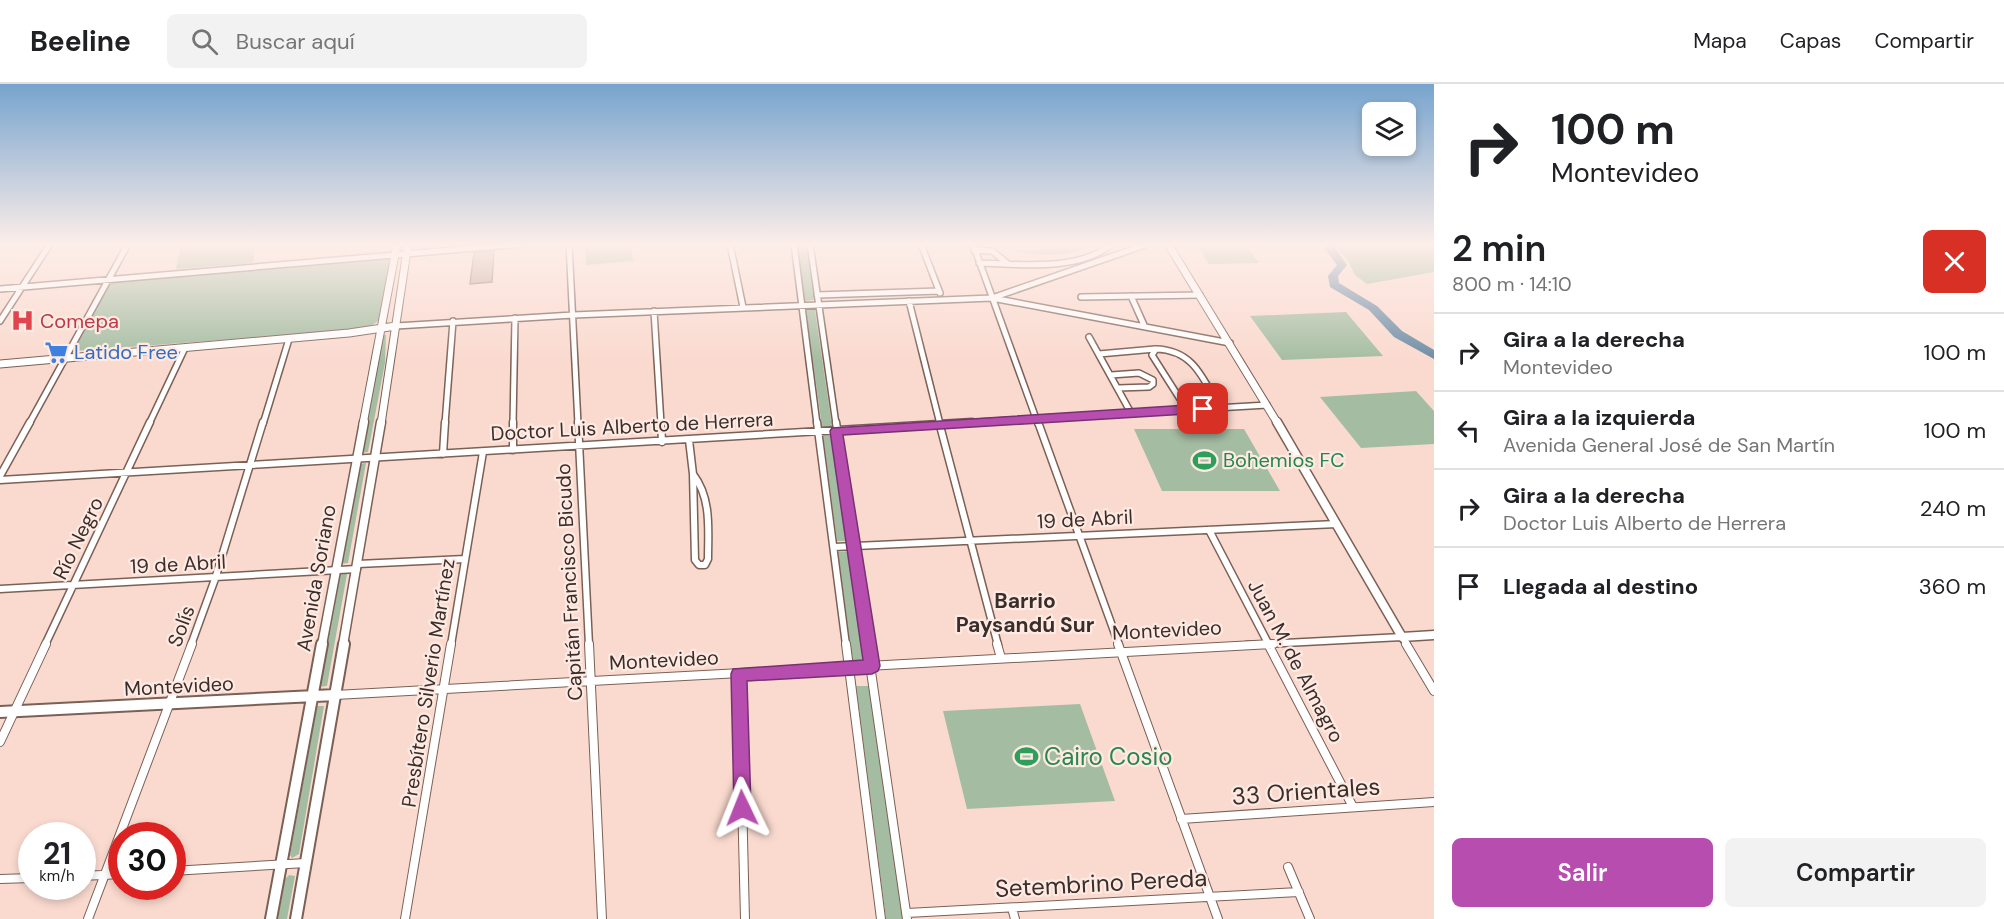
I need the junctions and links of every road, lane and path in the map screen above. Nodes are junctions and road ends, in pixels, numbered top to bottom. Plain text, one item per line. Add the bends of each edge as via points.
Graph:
1 (25, 283) edge
2 (66, 283) edge
3 (107, 283) edge
4 (389, 283) edge
5 (402, 283) edge
6 (571, 283) edge
7 (738, 283) edge
8 (800, 283) edge
9 (815, 283) edge
10 (936, 283) edge
11 (986, 283) edge
12 (1038, 283) edge
13 (1192, 283) edge
14 (22, 287) junction
15 (0, 289) edge
16 (939, 291) junction
17 (817, 295) junction
18 (1200, 295) junction
19 (1131, 296) junction
20 (1081, 297) dead end
21 (992, 298) junction
22 (943, 300) junction
23 (909, 301) junction
24 (803, 304) junction
25 (818, 304) junction
26 (743, 307) junction
27 (654, 311) junction
28 (573, 315) junction
29 (514, 318) junction
30 (0, 321) edge
31 (453, 321) junction
32 (1144, 325) junction
33 (396, 326) junction
34 (381, 329) junction
35 (1089, 337) dead end
36 (289, 339) junction
37 (1231, 344) junction
38 (185, 348) junction
39 (1156, 350) junction
40 (1099, 354) junction
41 (66, 358) junction
42 (0, 364) edge
43 (1111, 375) junction
44 (1118, 388) junction
45 (1267, 405) junction
46 (1220, 408) junction
47 (1187, 410) junction
48 (1131, 413) junction
49 (1036, 419) junction
50 (941, 424) junction
51 (836, 431) junction
52 (820, 432) junction
53 (689, 440) junction
54 (662, 442) junction
55 (579, 446) junction
56 (513, 450) junction
57 (483, 452) junction
58 (442, 454) junction
59 (376, 457) junction
60 (356, 458) junction
61 (252, 464) junction
62 (128, 472) junction
63 (693, 474) junction
64 (0, 478) edge
65 (1337, 524) junction
66 (1209, 530) junction
67 (1079, 536) junction
68 (969, 542) junction
69 (854, 546) junction
70 (834, 547) junction
71 (465, 559) junction
72 (358, 566) junction
73 (336, 571) junction
74 (215, 579) junction
75 (74, 586) junction
76 (0, 589) edge
77 (1434, 635) edge
78 (1402, 637) junction
79 (1267, 643) junction
80 (1119, 651) junction
81 (1001, 658) junction
82 (872, 666) junction
83 (849, 667) junction
84 (739, 674) junction
85 (591, 682) junction
86 (444, 691) junction
87 (1434, 691) edge
88 (335, 695) junction
89 (312, 696) junction
90 (170, 704) junction
91 (0, 712) edge
92 (14, 712) junction
93 (0, 742) edge
94 (1434, 802) edge
95 (1353, 807) junction
96 (1181, 819) junction
97 (306, 863) junction
98 (281, 865) junction
99 (1288, 867) dead end
100 (186, 870) edge
101 (96, 875) edge
102 (105, 875) junction
103 (108, 875) edge
104 (18, 878) edge
105 (0, 879) edge
106 (1299, 892) junction
107 (1210, 896) junction
108 (1012, 908) junction
109 (907, 916) edge
110 (88, 919) edge
111 (271, 919) edge
112 (296, 919) edge
113 (405, 919) edge
114 (602, 919) edge
115 (746, 919) edge
116 (881, 919) edge
117 (1015, 919) edge
118 (1218, 919) edge
119 (1310, 919) edge

1 - 14 street
2 - 14 street
3 - 41 street
4 - 34 street, Avenida Soriano
5 - 33 street, Avenida Soriano
6 - 28 street, Capitán Francisco Bicudo
7 - 26 street
8 - 24 street
9 - 17 street
10 - 16 street
11 - 21 street
12 - 21 street
13 - 18 street
14 - 15 street
14 - 30 street
16 - 17 street
16 - 22 street
17 - 25 street
18 - 19 street
18 - 37 street
19 - 20 street
19 - 32 street
21 - 22 street
21 - 32 street via 1053,312
21 - 49 street
22 - 23 street
23 - 25 street
23 - 50 street
24 - 25 street
24 - 26 street
24 - 52 street
25 - 51 street
26 - 27 street
27 - 28 street
27 - 54 street
28 - 29 street
28 - 55 street, Capitán Francisco Bicudo
29 - 31 street
29 - 56 street
31 - 33 street
31 - 58 street
32 - 37 street
33 - 34 street
33 - 59 street, Avenida Soriano
34 - 36 street
34 - 60 street, Avenida Soriano
35 - 40 street
36 - 38 street
36 - 61 street, Solís
37 - 45 street
38 - 41 street
38 - 62 street, Río Negro
39 - 40 street
39 - 46 street via 1172,349 1188,356
39 - 47 street via 1152,355
40 - 43 street
41 - 42 street
41 - 64 street
43 - 44 street
43 - 44 street via 1142,373 1153,380 1149,387
44 - 48 street
45 - 46 street, Doctor Luis Alberto de Herrera
45 - 65 street
46 - 47 street, Doctor Luis Alberto de Herrera
47 - 48 street, Doctor Luis Alberto de Herrera
48 - 49 street, Doctor Luis Alberto de Herrera
49 - 50 street, Doctor Luis Alberto de Herrera
49 - 67 street
50 - 51 street, Doctor Luis Alberto de Herrera
50 - 68 street
51 - 52 street, Doctor Luis Alberto de Herrera
51 - 69 street
52 - 53 street, Doctor Luis Alberto de Herrera
52 - 70 street
53 - 54 street, Doctor Luis Alberto de Herrera
53 - 63 street
54 - 55 street, Doctor Luis Alberto de Herrera
55 - 56 street, Doctor Luis Alberto de Herrera
55 - 85 street, Capitán Francisco Bicudo
56 - 57 street, Doctor Luis Alberto de Herrera
57 - 58 street, Doctor Luis Alberto de Herrera
57 - 71 street, Presbítero Silverio Martínez
58 - 59 street, Doctor Luis Alberto de Herrera
59 - 60 street, Doctor Luis Alberto de Herrera
59 - 72 street, Avenida Soriano
60 - 61 street, Doctor Luis Alberto de Herrera
60 - 73 street, Avenida Soriano
61 - 62 street, Doctor Luis Alberto de Herrera
61 - 74 street, Solís
62 - 64 street, Doctor Luis Alberto de Herrera
62 - 75 street, Río Negro
63 - 63 street via 702,483 706,499 705,566 695,560
65 - 66 street, 19 de Abril
65 - 78 street
66 - 67 street, 19 de Abril
66 - 79 street, Juan M. de Almagro
67 - 68 street, 19 de Abril
67 - 80 street
68 - 69 street, 19 de Abril
68 - 81 street
69 - 70 street, 19 de Abril
69 - 82 street
70 - 83 street
71 - 72 street, 19 de Abril
71 - 86 street, Presbítero Silverio Martínez
72 - 73 street, 19 de Abril
72 - 88 street, Avenida Soriano
73 - 74 street, 19 de Abril
73 - 89 street, Avenida Soriano
74 - 75 street, 19 de Abril
74 - 90 street, Solís
75 - 76 street, 19 de Abril
75 - 92 street, Río Negro
77 - 78 street
78 - 79 street, Montevideo
78 - 87 street
79 - 80 street, Montevideo
79 - 95 street, Juan M. de Almagro
80 - 81 street, Montevideo
80 - 96 street
81 - 82 street, Montevideo
82 - 83 street, Montevideo
82 - 109 street
83 - 84 street, Montevideo
83 - 116 street
84 - 85 street, Montevideo
84 - 115 street
85 - 86 street, Montevideo
85 - 114 street, Capitán Francisco Bicudo
86 - 88 street, Montevideo
86 - 113 street, Presbítero Silverio Martínez
88 - 89 street, Montevideo
88 - 97 street, Avenida Soriano
89 - 90 street, Montevideo
89 - 98 street, Avenida Soriano
90 - 92 street, Montevideo
90 - 102 street, Solís
91 - 92 street, Montevideo
92 - 93 street, Río Negro
94 - 95 street, 33 Orientales
95 - 96 street, 33 Orientales
96 - 107 street
97 - 98 street
97 - 112 street, Avenida Soriano
98 - 100 street
98 - 111 street, Avenida Soriano
99 - 106 street
101 - 102 street
102 - 103 street
102 - 110 street, Solís
104 - 105 street
106 - 107 street, Setembrino Pereda
106 - 119 street
107 - 108 street, Setembrino Pereda
107 - 118 street
108 - 109 street, Setembrino Pereda
108 - 117 street

